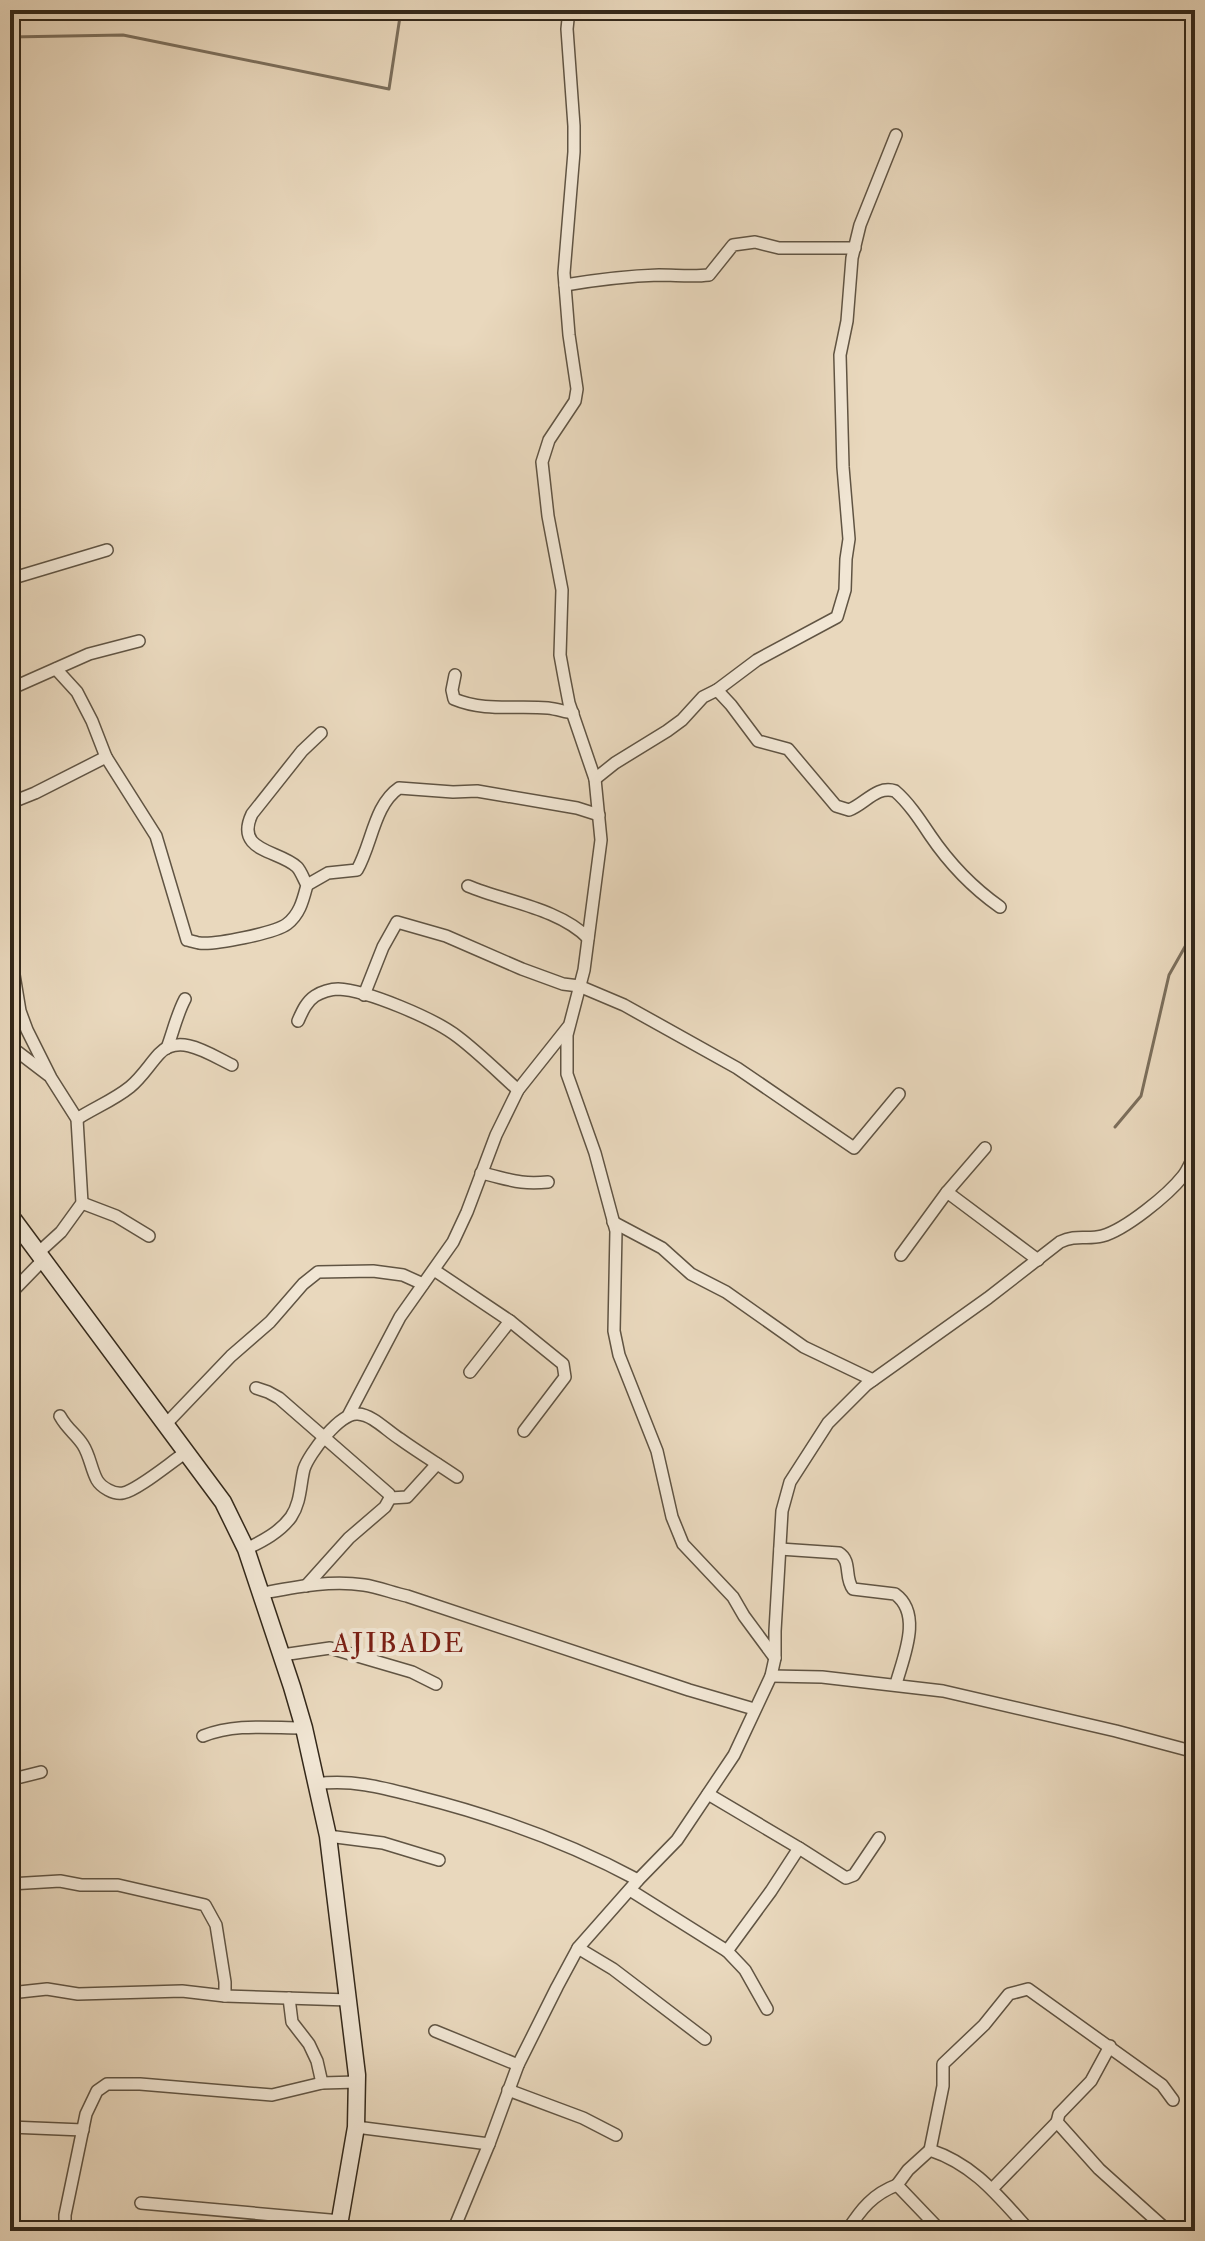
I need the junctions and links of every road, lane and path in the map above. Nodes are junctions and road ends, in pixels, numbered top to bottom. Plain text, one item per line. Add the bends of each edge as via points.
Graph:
1 (569, 10) edge
2 (896, 135) dead end
3 (855, 248) junction
4 (565, 285) junction
5 (107, 550) dead end
6 (10, 579) edge
7 (139, 641) dead end
8 (56, 669) junction
9 (455, 675) dead end
10 (10, 689) edge
11 (717, 690) junction
12 (573, 713) junction
13 (321, 733) dead end
14 (106, 757) junction
15 (595, 779) junction
16 (10, 803) edge
17 (599, 815) junction
18 (307, 885) junction
19 (468, 886) dead end
20 (1000, 907) dead end
21 (588, 938) junction
22 (10, 951) edge
23 (579, 986) junction
24 (364, 995) junction
25 (185, 999) dead end
26 (298, 1021) dead end
27 (570, 1025) junction
28 (10, 1046) edge
29 (167, 1048) junction
30 (232, 1065) dead end
31 (51, 1078) junction
32 (518, 1090) junction
33 (899, 1094) dead end
34 (77, 1119) junction
35 (985, 1148) dead end
36 (1195, 1154) edge
37 (481, 1173) junction
38 (548, 1182) dead end
39 (947, 1192) junction
40 (82, 1203) junction
41 (10, 1215) edge
42 (613, 1222) junction
43 (149, 1236) dead end
44 (901, 1255) dead end
45 (41, 1256) junction
46 (1038, 1260) junction
47 (434, 1270) junction
48 (423, 1284) junction
49 (10, 1294) edge
50 (510, 1321) junction
51 (470, 1372) dead end
52 (873, 1380) junction
53 (256, 1388) dead end
54 (349, 1414) junction
55 (60, 1416) dead end
56 (165, 1425) junction
57 (524, 1431) dead end
58 (324, 1438) junction
59 (185, 1453) junction
60 (437, 1464) junction
61 (457, 1477) dead end
62 (390, 1498) junction
63 (246, 1549) junction
64 (780, 1549) junction
65 (306, 1586) junction
66 (263, 1593) junction
67 (282, 1655) junction
68 (775, 1658) junction
69 (771, 1676) junction
70 (436, 1684) dead end
71 (896, 1684) junction
72 (754, 1709) junction
73 (304, 1728) junction
74 (203, 1736) dead end
75 (1195, 1752) edge
76 (41, 1772) dead end
77 (10, 1777) edge
78 (316, 1784) junction
79 (708, 1794) junction
80 (328, 1836) junction
81 (879, 1838) dead end
82 (799, 1848) junction
83 (439, 1860) dead end
84 (638, 1880) junction
85 (10, 1884) edge
86 (630, 1890) junction
87 (578, 1948) junction
88 (727, 1951) junction
89 (10, 1993) edge
90 (225, 1996) junction
91 (289, 1998) junction
92 (349, 2000) junction
93 (767, 2009) dead end
94 (435, 2031) dead end
95 (705, 2039) dead end
96 (1110, 2046) junction
97 (518, 2065) junction
98 (357, 2082) junction
99 (322, 2083) junction
100 (508, 2090) junction
101 (1173, 2100) dead end
102 (1057, 2122) junction
103 (10, 2127) edge
104 (356, 2127) junction
105 (83, 2130) junction
106 (616, 2135) dead end
107 (489, 2144) junction
108 (930, 2150) junction
109 (897, 2185) junction
110 (992, 2189) junction
111 (141, 2203) dead end
112 (340, 2226) edge
113 (65, 2231) edge
114 (453, 2231) edge
115 (847, 2231) edge
116 (941, 2231) edge
117 (1030, 2231) edge
118 (1168, 2231) edge

1 - 4 street via 574,152
2 - 3 street
3 - 4 street via 779,248 755,242 733,245 709,275
3 - 11 street via 840,355 849,539 837,617 757,660
4 - 12 street via 577,389 542,462 562,590 560,655
5 - 6 street
7 - 8 street
8 - 10 street
8 - 14 street via 77,692
9 - 12 street via 454,699 469,706
11 - 15 street
11 - 20 street via 758,741 788,749 836,806 849,810 883,789 895,791 965,879
12 - 15 street
13 - 18 street via 247,824 256,847 297,867
14 - 16 street
14 - 18 street via 156,836 187,940 220,943 278,930 293,918
15 - 17 street
17 - 18 street via 477,791 399,788 383,804 357,870 328,873
17 - 21 street via 599,864
19 - 21 street via 545,913
21 - 23 street
22 - 31 street via 20,1011
23 - 24 street via 397,922
23 - 27 street
23 - 33 street via 737,1068 854,1148
24 - 26 street via 338,989 324,992 313,997
24 - 32 street via 437,1023
25 - 29 street
27 - 32 street
27 - 42 street via 567,1074
28 - 31 street
29 - 30 street via 191,1046
29 - 34 street via 129,1087
31 - 34 street
32 - 37 street
34 - 40 street
35 - 39 street
36 - 46 street via 1185,1175 1140,1215 1106,1235 1070,1237
37 - 38 street via 512,1182
37 - 47 street via 453,1242
39 - 44 street
39 - 46 street
40 - 43 street
40 - 45 street
41 - 45 main road
42 - 52 street via 662,1248 691,1274 804,1347
42 - 68 street via 616,1342 657,1451 672,1517 683,1544 733,1597
45 - 49 street
45 - 56 main road
46 - 52 street
47 - 48 street
47 - 50 street
48 - 54 street
48 - 56 street via 373,1271 318,1272
50 - 51 street
50 - 57 street via 565,1371
52 - 64 street via 828,1423 790,1482
53 - 58 street via 279,1398
54 - 58 street
54 - 60 street via 360,1413
55 - 59 street via 81,1443 98,1482 119,1494
56 - 59 main road
58 - 62 street
58 - 63 street via 308,1460 293,1513 275,1533
59 - 63 main road via 223,1502
60 - 61 street
60 - 62 street via 407,1497
62 - 65 street
63 - 66 main road
64 - 68 street
64 - 71 street via 839,1553 846,1559 853,1589 900,1598 910,1629
65 - 66 street
65 - 72 street via 365,1585 407,1596
66 - 67 main road
67 - 70 street via 330,1648
67 - 73 main road
68 - 69 street
69 - 71 street
69 - 72 street
71 - 75 street
72 - 79 street via 734,1755
73 - 74 street via 246,1726
73 - 78 main road
76 - 77 street
78 - 80 main road
78 - 84 street via 362,1782 451,1805 518,1826
79 - 82 street
79 - 84 street via 677,1840
80 - 83 street via 383,1843
80 - 92 main road
81 - 82 street via 850,1878
82 - 88 street
84 - 86 street
85 - 90 street via 118,1885 205,1905 216,1925
86 - 87 street
86 - 88 street
87 - 95 street
87 - 97 street
88 - 93 street via 745,1970
89 - 90 street via 47,1989
90 - 91 street
91 - 92 street
91 - 99 street via 292,2022 309,2044
92 - 98 main road
94 - 97 street
96 - 101 street via 1162,2085
96 - 102 street via 1091,2081
96 - 108 street via 1028,1989 1009,1994 943,2064
97 - 100 street
98 - 99 street
98 - 104 main road
99 - 105 street via 272,2095 107,2084 97,2091
100 - 106 street
100 - 107 street
102 - 110 street
102 - 118 street via 1099,2169
103 - 105 street
104 - 107 street
104 - 112 main road
105 - 113 street
107 - 114 street
108 - 109 street
108 - 110 street via 952,2157
109 - 115 street via 879,2192
109 - 116 street
110 - 117 street
111 - 112 street

